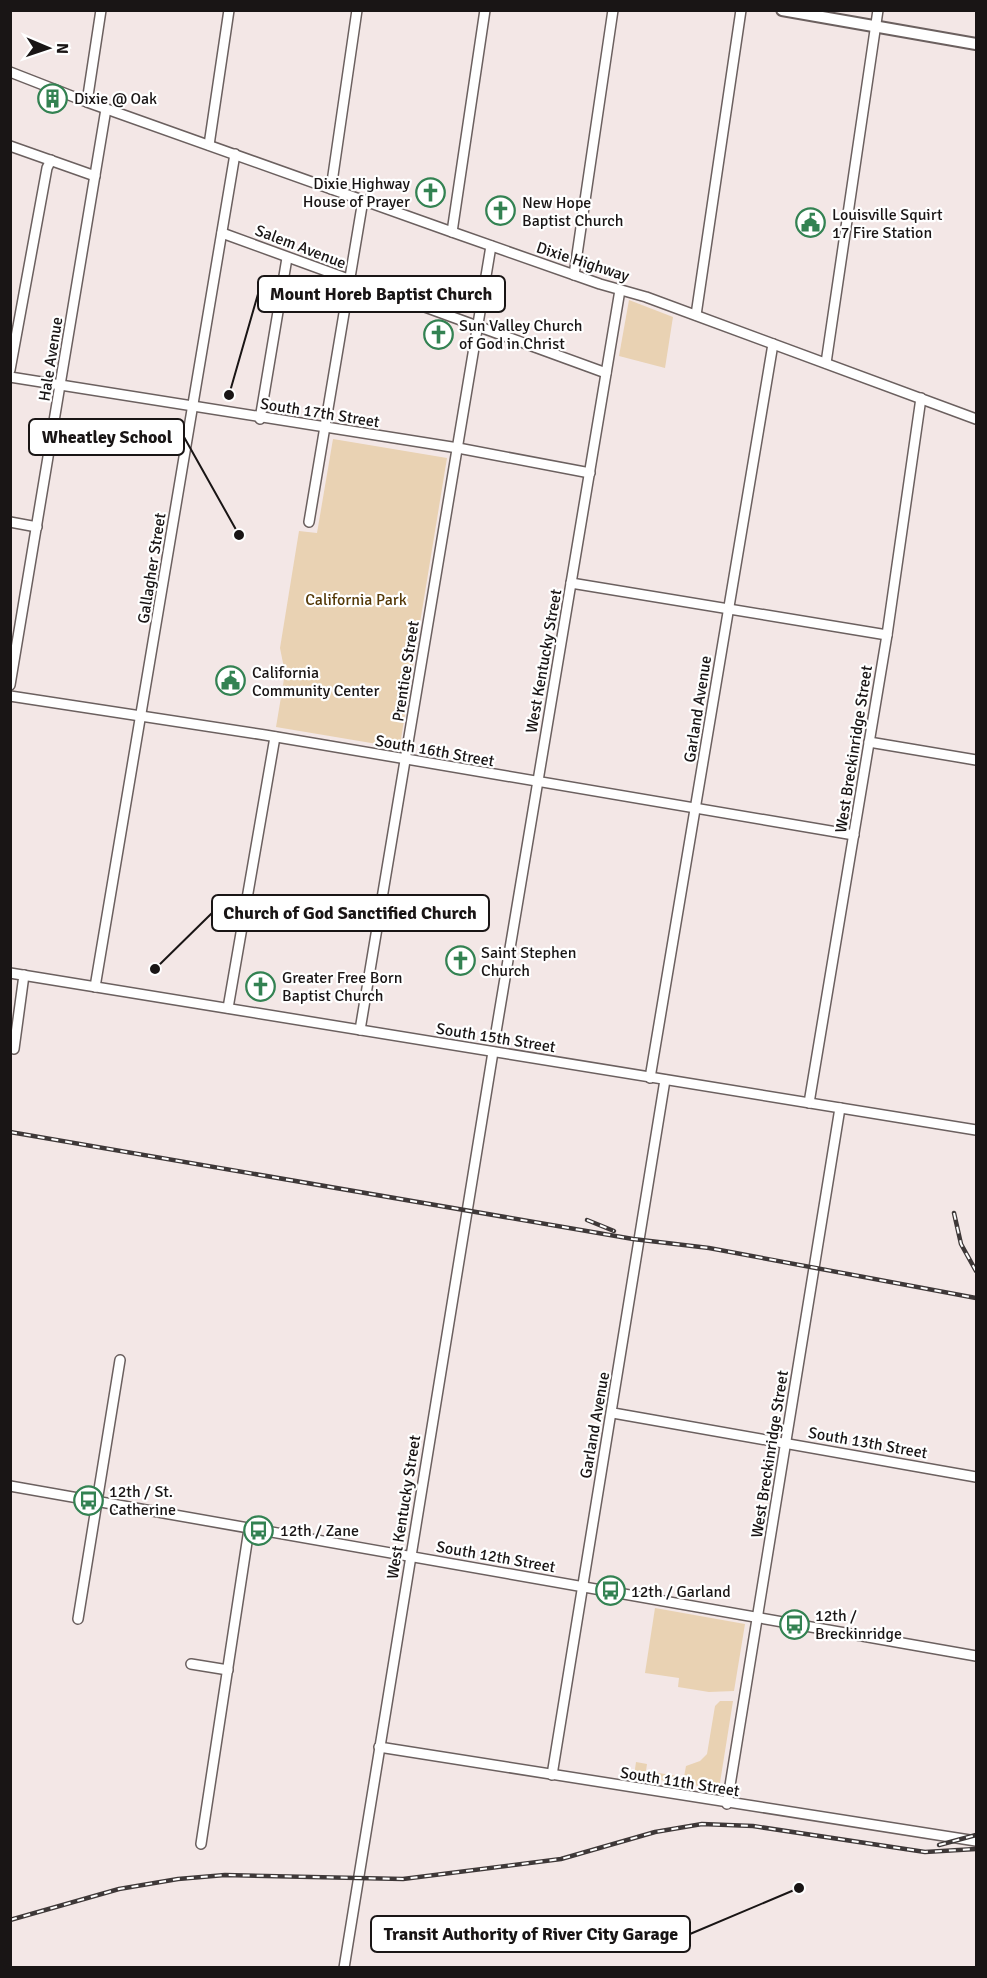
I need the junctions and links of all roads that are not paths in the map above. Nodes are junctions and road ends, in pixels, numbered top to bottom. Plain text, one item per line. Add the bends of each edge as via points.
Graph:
1 (101, 10) edge
2 (229, 10) edge
3 (357, 10) edge
4 (485, 10) edge
5 (613, 10) edge
6 (741, 10) edge
7 (782, 10) edge
8 (878, 10) edge
9 (875, 27) junction
10 (976, 44) edge
11 (10, 72) edge
12 (87, 102) junction
13 (106, 109) junction
14 (209, 145) junction
15 (10, 146) edge
16 (235, 154) junction
17 (51, 160) junction
18 (95, 176) junction
19 (331, 189) junction
20 (363, 200) junction
21 (452, 232) junction
22 (222, 233) junction
23 (491, 246) junction
24 (287, 258) junction
25 (574, 275) junction
26 (349, 281) junction
27 (620, 290) junction
28 (696, 315) junction
29 (478, 326) junction
30 (773, 344) junction
31 (826, 363) junction
32 (10, 370) edge
33 (606, 373) junction
34 (10, 378) edge
35 (60, 386) junction
36 (921, 398) junction
37 (193, 407) junction
38 (260, 418) junction
39 (976, 419) edge
40 (326, 428) junction
41 (458, 448) junction
42 (590, 473) junction
43 (10, 522) edge
44 (309, 522) dead end
45 (37, 527) junction
46 (571, 583) junction
47 (729, 609) junction
48 (887, 635) junction
49 (10, 685) edge
50 (10, 696) edge
51 (142, 715) junction
52 (275, 737) junction
53 (870, 742) junction
54 (976, 760) edge
55 (406, 761) junction
56 (538, 782) junction
57 (696, 808) junction
58 (854, 835) junction
59 (10, 973) edge
60 (24, 975) junction
61 (95, 987) junction
62 (228, 1008) junction
63 (360, 1030) junction
64 (495, 1038) dead end
65 (14, 1048) dead end
66 (493, 1052) junction
67 (650, 1078) junction
68 (665, 1080) junction
69 (809, 1103) junction
70 (840, 1108) junction
71 (976, 1130) edge
72 (120, 1360) dead end
73 (613, 1413) junction
74 (786, 1443) junction
75 (976, 1477) edge
76 (10, 1486) edge
77 (98, 1501) junction
78 (249, 1528) junction
79 (410, 1557) junction
80 (583, 1586) junction
81 (757, 1617) junction
82 (78, 1619) dead end
83 (976, 1656) edge
84 (191, 1664) dead end
85 (228, 1670) junction
86 (379, 1747) junction
87 (552, 1775) junction
88 (727, 1804) junction
89 (976, 1841) edge
90 (201, 1844) dead end
91 (344, 1968) edge

1 - 12 street
2 - 14 street
3 - 19 street
4 - 21 street
5 - 25 street
6 - 28 street
7 - 9 main road
8 - 9 street
9 - 10 main road
9 - 31 street
11 - 12 street, Dixie Highway
12 - 13 street, Dixie Highway
13 - 14 street, Dixie Highway
13 - 18 street, Hale Avenue
14 - 16 street, Dixie Highway
15 - 17 street
16 - 19 street, Dixie Highway
16 - 22 street, Gallagher Street
17 - 18 street
17 - 32 street via 33,236
18 - 35 street, Hale Avenue
19 - 20 street, Dixie Highway
20 - 21 street, Dixie Highway
20 - 26 street
21 - 23 street, Dixie Highway
22 - 24 street, Salem Avenue
22 - 37 street, Gallagher Street
23 - 25 street, Dixie Highway
23 - 29 street, Prentice Street
24 - 26 street, Salem Avenue
24 - 38 street
25 - 27 street, Dixie Highway
26 - 29 street, Salem Avenue
26 - 40 street
27 - 28 street, Dixie Highway
27 - 33 street, West Kentucky Street
28 - 30 street, Dixie Highway
29 - 33 street, Salem Avenue
29 - 41 street, Prentice Street
30 - 31 street, Dixie Highway
30 - 47 street, Garland Avenue
31 - 36 street, Dixie Highway
33 - 42 street, West Kentucky Street
34 - 35 street, South 17th Street
35 - 37 street, South 17th Street
35 - 45 street, Hale Avenue
36 - 39 street, Dixie Highway
36 - 48 street, West Breckinridge Street
37 - 38 street, South 17th Street
37 - 51 street, Gallagher Street
38 - 40 street, South 17th Street
40 - 41 street, South 17th Street
40 - 44 street
41 - 42 street, South 17th Street
41 - 55 street, Prentice Street
42 - 46 street, West Kentucky Street
43 - 45 street
45 - 49 street, Hale Avenue
46 - 47 street
46 - 56 street, West Kentucky Street
47 - 48 street
47 - 57 street, Garland Avenue
48 - 53 street, West Breckinridge Street
50 - 51 street, South 16th Street
51 - 52 street, South 16th Street
51 - 61 street, Gallagher Street
52 - 55 street, South 16th Street
52 - 62 street
53 - 54 street
53 - 58 street, West Breckinridge Street
55 - 56 street, South 16th Street
55 - 63 street, Prentice Street
56 - 57 street, South 16th Street
56 - 64 street, West Kentucky Street
57 - 58 street, South 16th Street
57 - 67 street, Garland Avenue
58 - 69 street, West Breckinridge Street
59 - 60 street, South 15th Street
60 - 61 street, South 15th Street
60 - 65 street
61 - 62 street, South 15th Street
62 - 63 street, South 15th Street
63 - 66 street, South 15th Street
66 - 67 street, South 15th Street
66 - 79 street, West Kentucky Street
67 - 68 street, South 15th Street
68 - 69 street, South 15th Street
68 - 73 street, Garland Avenue
69 - 70 street, South 15th Street
70 - 71 street, South 15th Street
70 - 74 street, West Breckinridge Street
72 - 77 street
73 - 74 street, South 13th Street
73 - 80 street, Garland Avenue
74 - 75 street, South 13th Street
74 - 81 street, West Breckinridge Street
76 - 77 street, South 12th Street
77 - 78 street, South 12th Street
77 - 82 street
78 - 79 street, South 12th Street
78 - 85 street
79 - 80 street, South 12th Street
79 - 86 street, West Kentucky Street
80 - 81 street, South 12th Street
80 - 87 street, Garland Avenue
81 - 83 street, South 12th Street
81 - 88 street, West Breckinridge Street
84 - 85 street
85 - 90 street
86 - 87 street, South 11th Street
86 - 91 street, West Kentucky Street
87 - 88 street, South 11th Street
88 - 89 street, South 11th Street

